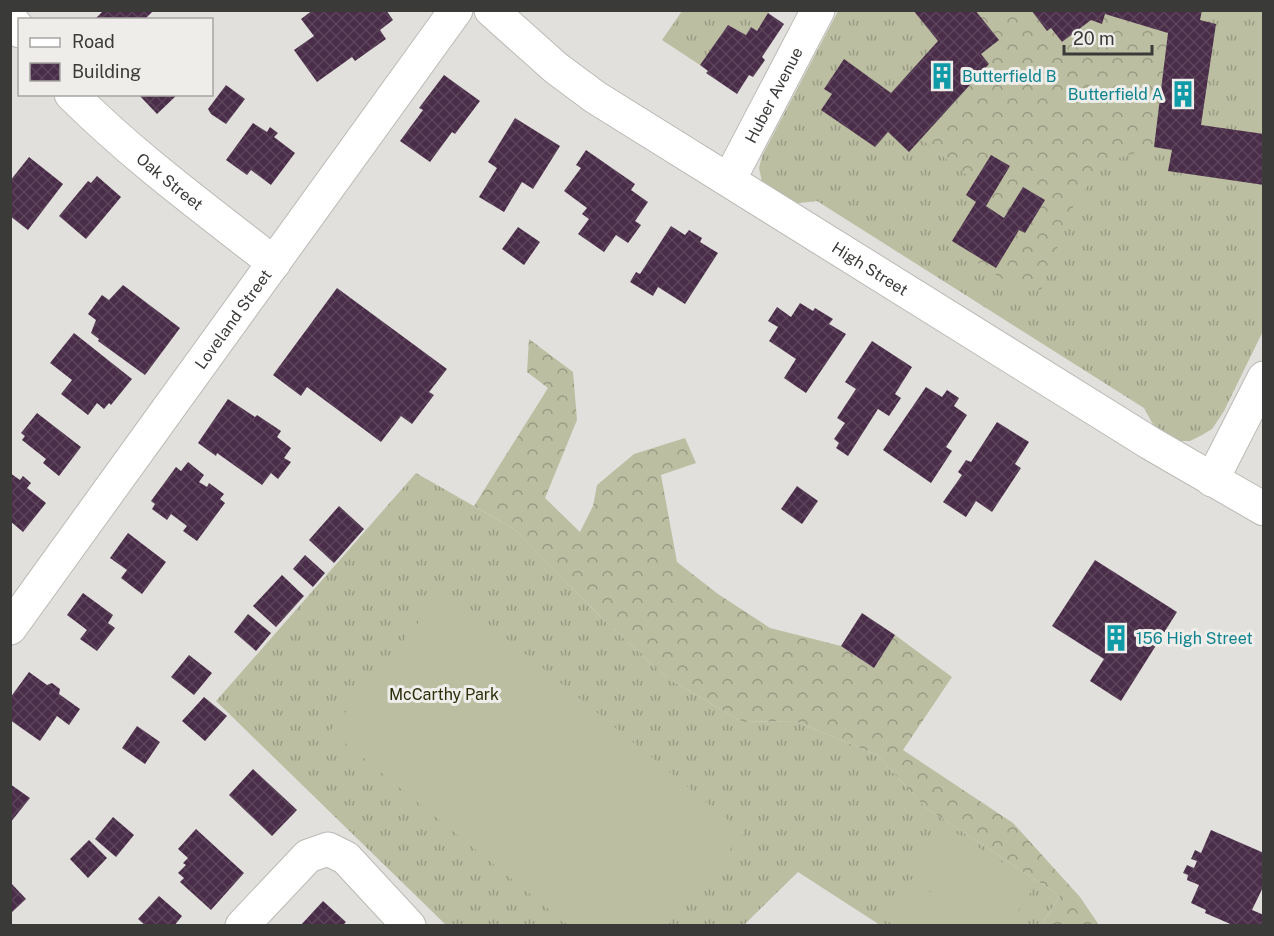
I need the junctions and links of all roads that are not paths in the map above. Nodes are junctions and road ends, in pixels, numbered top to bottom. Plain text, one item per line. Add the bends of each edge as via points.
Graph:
1 (456, 10) edge
2 (491, 10) edge
3 (818, 10) edge
4 (73, 96) edge
5 (729, 180) junction
6 (274, 263) junction
7 (1263, 378) edge
8 (1212, 480) junction
9 (1263, 509) edge
10 (10, 628) edge
11 (242, 926) edge
12 (410, 926) edge

1 - 6 street, Loveland Street
2 - 5 street, High Street via 595,97
3 - 5 street, Huber Avenue
4 - 6 street, Oak Street via 144,162
5 - 8 street, High Street
6 - 10 street, Loveland Street
7 - 8 street
8 - 9 street, High Street
11 - 12 street via 308,856 327,849 346,858

